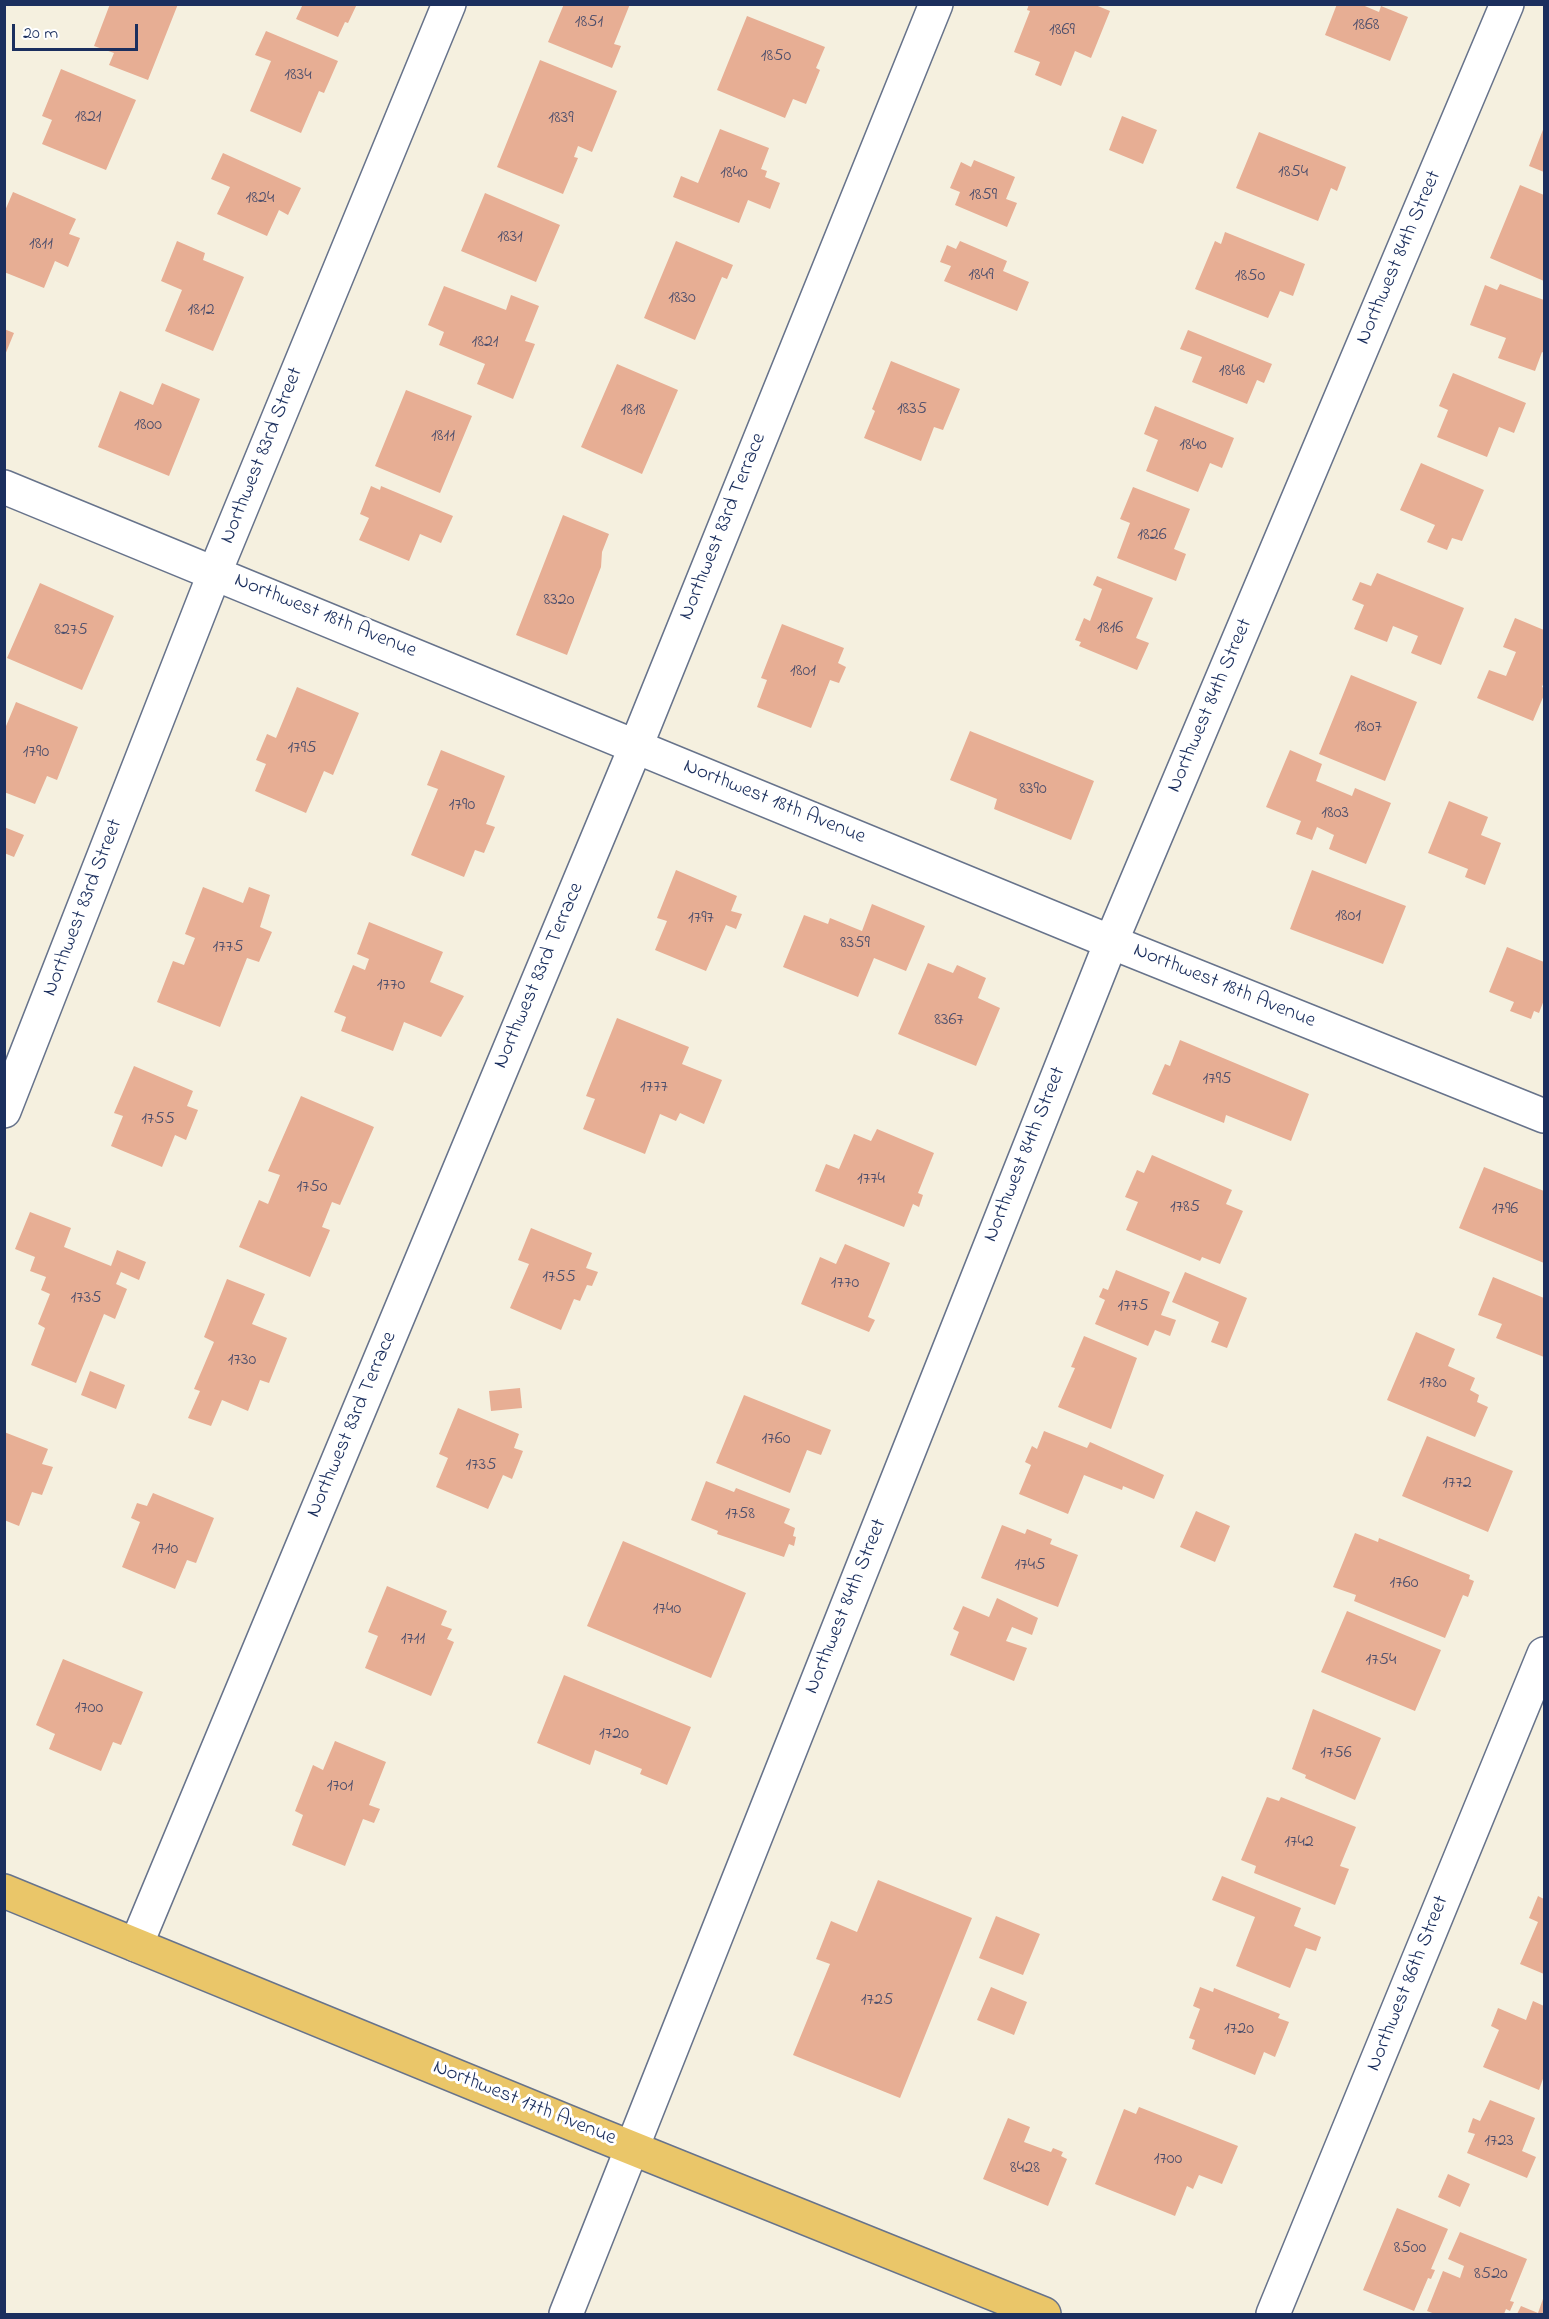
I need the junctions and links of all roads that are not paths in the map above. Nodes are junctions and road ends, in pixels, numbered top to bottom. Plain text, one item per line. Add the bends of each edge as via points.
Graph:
1 (448, 4) edge
2 (936, 4) edge
3 (1507, 4) edge
4 (4, 487) edge
5 (215, 572) junction
6 (636, 746) junction
7 (1111, 942) junction
8 (4, 1111) edge
9 (1545, 1116) edge
10 (1545, 1654) edge
11 (4, 1891) edge
12 (136, 1945) junction
13 (632, 2149) junction
14 (566, 2314) edge
15 (1044, 2314) edge
16 (1273, 2314) edge

1 - 5 street, Northwest 83rd Street
2 - 6 street, Northwest 83rd Terrace
3 - 7 street, Northwest 84th Street
4 - 5 street, Northwest 18th Avenue
5 - 6 street, Northwest 18th Avenue
5 - 8 street, Northwest 83rd Street
6 - 7 street, Northwest 18th Avenue
6 - 12 street, Northwest 83rd Terrace
7 - 9 street, Northwest 18th Avenue
7 - 13 street, Northwest 84th Street
10 - 16 street, Northwest 86th Street
11 - 12 main road, Northwest 17th Avenue
12 - 13 main road, Northwest 17th Avenue
13 - 14 street, Northwest 84th Street
13 - 15 main road, Northwest 17th Avenue

